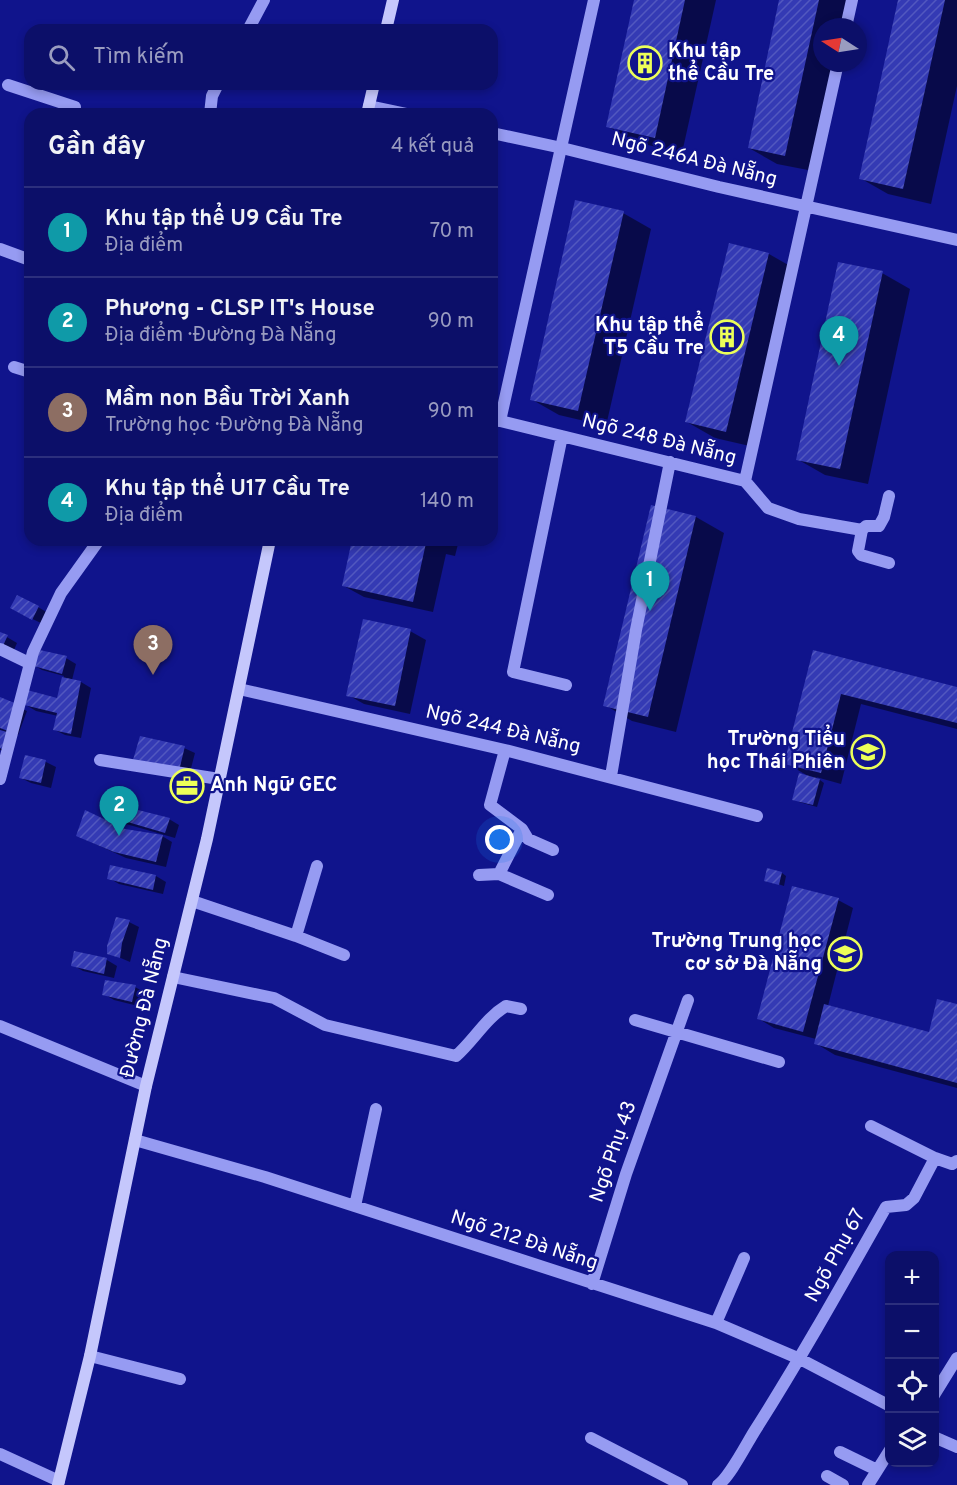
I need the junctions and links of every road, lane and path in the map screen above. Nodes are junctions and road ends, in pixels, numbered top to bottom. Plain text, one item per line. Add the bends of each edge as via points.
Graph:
1 (264, 0) edge
2 (393, 0) edge
3 (594, 0) edge
4 (852, 0) edge
5 (848, 18) edge
6 (251, 24) edge
7 (387, 24) edge
8 (836, 72) edge
9 (8, 85) dead end
10 (215, 90) edge
11 (373, 90) edge
12 (75, 108) edge
13 (211, 108) edge
14 (368, 108) edge
15 (498, 134) edge
16 (562, 148) junction
17 (805, 207) junction
18 (957, 240) edge
19 (0, 249) edge
20 (24, 258) edge
21 (14, 367) dead end
22 (24, 370) edge
23 (498, 412) edge
24 (498, 420) edge
25 (562, 436) junction
26 (670, 462) junction
27 (745, 481) junction
28 (889, 496) dead end
29 (862, 530) junction
30 (95, 546) edge
31 (269, 546) edge
32 (889, 563) dead end
33 (0, 649) edge
34 (29, 663) junction
35 (566, 685) dead end
36 (239, 688) junction
37 (505, 750) junction
38 (100, 760) dead end
39 (0, 775) edge
40 (610, 776) junction
41 (219, 779) junction
42 (757, 816) dead end
43 (522, 829) junction
44 (553, 850) dead end
45 (317, 866) dead end
46 (499, 874) junction
47 (480, 875) dead end
48 (548, 896) dead end
49 (192, 902) junction
50 (296, 936) junction
51 (344, 955) dead end
52 (173, 977) junction
53 (688, 1000) dead end
54 (521, 1009) dead end
55 (635, 1020) dead end
56 (0, 1026) edge
57 (676, 1033) junction
58 (779, 1062) dead end
59 (146, 1086) junction
60 (376, 1109) dead end
61 (872, 1126) dead end
62 (135, 1140) junction
63 (935, 1158) junction
64 (957, 1161) edge
65 (355, 1206) junction
66 (744, 1258) dead end
67 (592, 1284) junction
68 (716, 1323) junction
69 (90, 1356) junction
70 (957, 1358) edge
71 (800, 1359) junction
72 (180, 1379) dead end
73 (939, 1387) edge
74 (885, 1403) edge
75 (591, 1438) dead end
76 (939, 1439) edge
77 (957, 1448) edge
78 (840, 1452) dead end
79 (0, 1454) edge
80 (885, 1457) edge
81 (877, 1470) junction
82 (827, 1476) dead end
83 (59, 1483) edge
84 (682, 1485) edge
85 (718, 1485) edge
86 (843, 1485) edge
87 (868, 1485) edge

1 - 6 street
2 - 7 main road
3 - 16 street
4 - 5 street
8 - 17 street
9 - 12 street
10 - 13 street
11 - 14 main road
15 - 16 street, Ngõ 246A Đà Nẵng
16 - 17 street, Ngõ 246A Đà Nẵng
16 - 23 street
17 - 18 street, Ngõ 246A Đà Nẵng
17 - 27 street
19 - 20 street
21 - 22 street
24 - 25 street, Ngõ 248 Đà Nẵng
25 - 26 street, Ngõ 248 Đà Nẵng
25 - 35 street via 513,672
26 - 27 street, Ngõ 248 Đà Nẵng
26 - 40 street
27 - 29 street, Ngõ 248 Đà Nẵng via 768,508 799,519
28 - 29 street via 882,524
29 - 32 street via 858,550 861,555
30 - 34 street via 62,593
31 - 36 main road, Đường Đà Nẵng
33 - 34 street
34 - 39 street
36 - 37 street, Ngõ 244 Đà Nẵng
36 - 41 main road, Đường Đà Nẵng
37 - 40 street, Ngõ 244 Đà Nẵng
37 - 43 street via 490,804
38 - 41 street
40 - 42 street, Ngõ 244 Đà Nẵng
41 - 49 main road, Đường Đà Nẵng
43 - 44 street via 528,839
43 - 46 street
45 - 50 street
46 - 47 street
46 - 48 street
49 - 50 street
49 - 52 main road, Đường Đà Nẵng
50 - 51 street
52 - 54 street via 274,999 325,1025 456,1056 495,1012 506,1006
52 - 59 main road, Đường Đà Nẵng
53 - 57 street, Ngõ Phụ 43
55 - 57 street
56 - 59 street
57 - 58 street
57 - 67 street, Ngõ Phụ 43
59 - 62 main road, Đường Đà Nẵng
60 - 65 street
61 - 63 street
62 - 65 street, Ngõ 212 Đà Nẵng
62 - 69 main road, Đường Đà Nẵng
63 - 64 street via 952,1164
63 - 71 street, Ngõ Phụ 67 via 914,1198 906,1205 886,1207
65 - 67 street, Ngõ 212 Đà Nẵng
66 - 68 street
67 - 68 street, Ngõ 212 Đà Nẵng
68 - 71 street, Ngõ 212 Đà Nẵng
69 - 72 street
69 - 83 main road, Đường Đà Nẵng
70 - 73 street
71 - 74 street, Ngõ 212 Đà Nẵng
71 - 85 street, Ngõ Phụ 67
75 - 84 street
76 - 77 street
78 - 81 street
79 - 83 street
80 - 81 street
81 - 87 street
82 - 86 street

